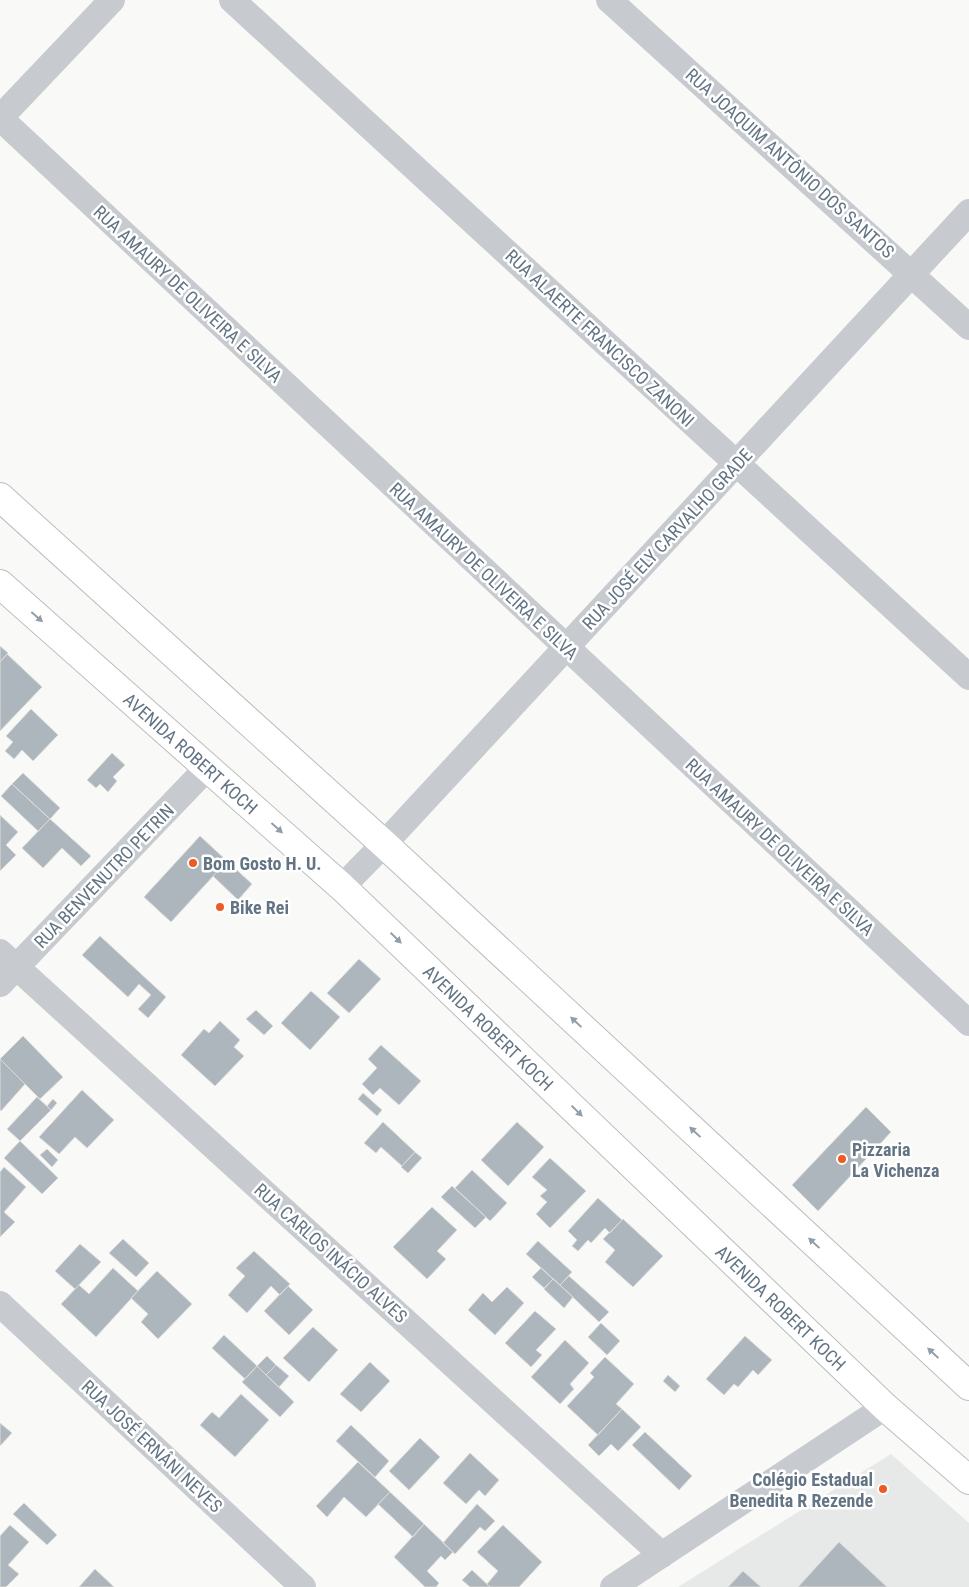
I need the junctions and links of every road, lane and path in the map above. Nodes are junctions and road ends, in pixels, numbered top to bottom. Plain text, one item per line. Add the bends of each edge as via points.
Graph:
1 (112, 0) edge
2 (232, 0) edge
3 (610, 0) edge
4 (0, 118) edge
5 (969, 212) edge
6 (912, 274) junction
7 (969, 326) edge
8 (736, 464) junction
9 (0, 497) edge
10 (0, 584) edge
11 (566, 648) junction
12 (969, 677) edge
13 (208, 767) junction
14 (384, 844) junction
15 (342, 887) junction
16 (6, 968) edge
17 (969, 1023) edge
18 (0, 1304) edge
19 (969, 1386) edge
20 (885, 1407) junction
21 (969, 1480) edge
22 (662, 1555) junction
23 (303, 1587) edge
24 (613, 1587) edge

1 - 4 street
2 - 8 street, RUA ALAERTE FRANCISCO ZANONI
3 - 6 street, RUA JOAQUIM ANTÔNIO DOS SANTOS
4 - 11 street, RUA AMAURY DE OLIVEIRA E SILVA
5 - 6 street, RUA JOSÉ ELY CARVALHO GRADE
6 - 7 street, RUA JOAQUIM ANTÔNIO DOS SANTOS
6 - 8 street, RUA JOSÉ ELY CARVALHO GRADE
8 - 11 street, RUA JOSÉ ELY CARVALHO GRADE
8 - 12 street, RUA ALAERTE FRANCISCO ZANONI
9 - 14 main road
10 -> 13 main road, AVENIDA ROBERT KOCH
11 - 14 street, RUA JOSÉ ELY CARVALHO GRADE
11 - 17 street, RUA AMAURY DE OLIVEIRA E SILVA
13 -> 15 main road, AVENIDA ROBERT KOCH
13 - 16 street, RUA BENVENUTRO PETRIN
14 - 15 street, RUA JOSÉ ELY CARVALHO GRADE
19 -> 14 main road
15 -> 20 main road, AVENIDA ROBERT KOCH
16 - 22 street, RUA CARLOS INÁCIO ALVES
18 - 23 street, RUA JOSÉ ERNÂNI NEVES
20 - 21 main road, AVENIDA ROBERT KOCH
20 - 22 street
22 - 24 street

